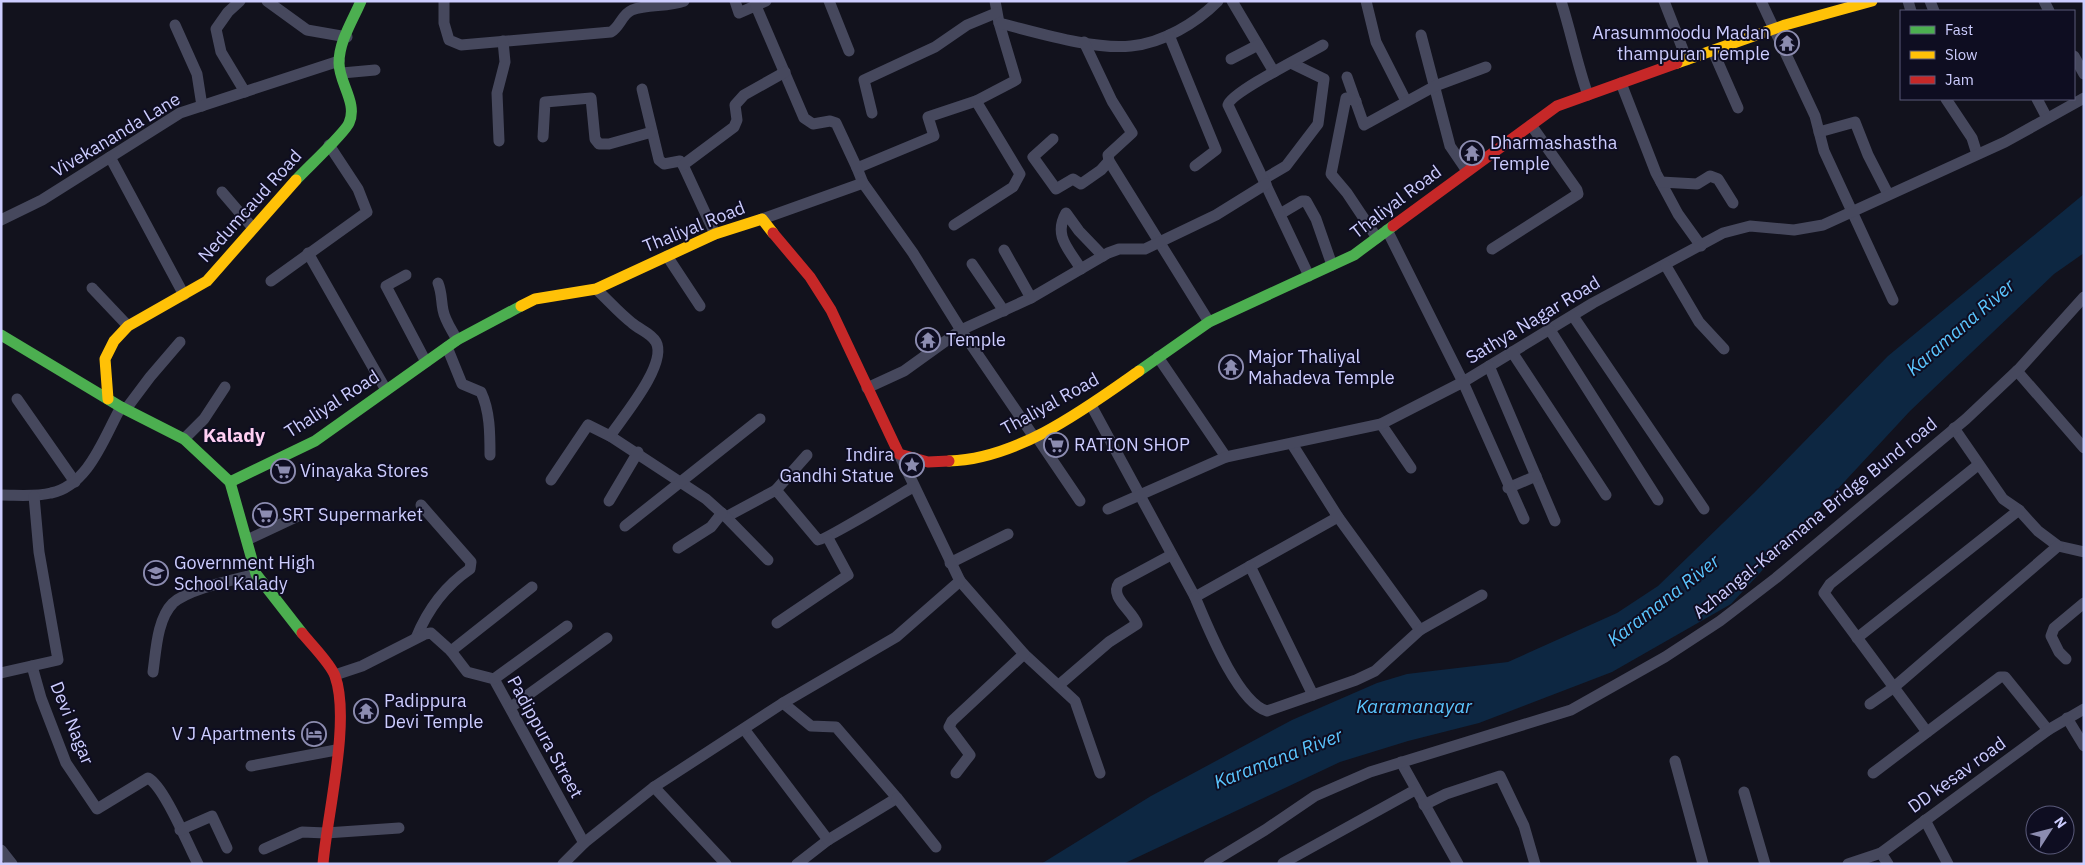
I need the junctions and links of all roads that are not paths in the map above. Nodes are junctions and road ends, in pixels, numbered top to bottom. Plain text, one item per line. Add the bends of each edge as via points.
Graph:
1 (240, 1) edge
2 (267, 1) edge
3 (362, 1) edge
4 (444, 1) edge
5 (684, 1) edge
6 (735, 1) edge
7 (829, 1) edge
8 (1218, 1) edge
9 (1232, 1) edge
10 (1366, 1) edge
11 (1561, 1) edge
12 (1664, 1) edge
13 (1761, 1) edge
14 (1872, 1) edge
15 (761, 3) edge
16 (997, 12) edge
17 (175, 25) dead end
18 (1774, 29) junction
19 (1169, 35) junction
20 (1422, 35) dead end
21 (347, 37) junction
22 (503, 41) junction
23 (1084, 42) junction
24 (1258, 45) junction
25 (1323, 45) dead end
26 (1713, 50) junction
27 (849, 51) dead end
28 (2075, 58) edge
29 (1231, 59) dead end
30 (1687, 60) junction
31 (339, 61) junction
32 (1291, 63) junction
33 (1486, 67) dead end
34 (375, 70) dead end
35 (785, 72) junction
36 (1274, 72) junction
37 (342, 73) junction
38 (2084, 74) edge
39 (1347, 78) dead end
40 (1621, 83) junction
41 (1435, 86) junction
42 (642, 89) dead end
43 (245, 92) junction
44 (1588, 95) junction
45 (2084, 98) edge
46 (1947, 100) edge
47 (2037, 100) edge
48 (976, 101) junction
49 (1356, 101) junction
50 (1406, 102) junction
51 (202, 106) junction
52 (1738, 108) dead end
53 (872, 113) dead end
54 (2046, 118) junction
55 (1531, 125) junction
56 (652, 132) junction
57 (1819, 132) junction
58 (543, 137) dead end
59 (1053, 139) dead end
60 (499, 141) dead end
61 (329, 145) junction
62 (1977, 154) junction
63 (110, 157) junction
64 (1033, 157) junction
65 (1109, 161) junction
66 (683, 164) junction
67 (1195, 166) dead end
68 (1017, 167) junction
69 (857, 168) junction
70 (1467, 171) junction
71 (1265, 181) junction
72 (863, 182) junction
73 (1661, 182) junction
74 (222, 192) dead end
75 (1888, 194) junction
76 (1733, 203) dead end
77 (1853, 211) junction
78 (1280, 214) junction
79 (762, 219) junction
80 (1, 220) edge
81 (954, 225) dead end
82 (252, 227) junction
83 (1387, 230) junction
84 (715, 234) junction
85 (1377, 238) junction
86 (1158, 243) junction
87 (1702, 246) junction
88 (1004, 250) dead end
89 (1492, 250) dead end
90 (308, 253) junction
91 (667, 256) junction
92 (1103, 256) junction
93 (972, 264) dead end
94 (1332, 265) junction
95 (1666, 266) junction
96 (1081, 269) junction
97 (406, 275) dead end
98 (1309, 276) junction
99 (271, 281) dead end
100 (438, 283) dead end
101 (92, 288) dead end
102 (596, 289) junction
103 (184, 295) junction
104 (2084, 297) edge
105 (1032, 298) junction
106 (1892, 300) dead end
107 (700, 306) dead end
108 (1004, 312) junction
109 (1573, 316) junction
110 (1209, 322) junction
111 (128, 326) junction
112 (961, 330) junction
113 (1550, 330) junction
114 (1, 335) edge
115 (180, 342) dead end
116 (452, 343) junction
117 (1724, 349) dead end
118 (1512, 352) junction
119 (1158, 357) junction
120 (426, 362) junction
121 (1490, 366) junction
122 (2017, 371) junction
123 (1463, 382) junction
124 (225, 387) dead end
125 (867, 388) junction
126 (386, 390) junction
127 (16, 399) dead end
128 (108, 399) junction
129 (1091, 405) junction
130 (123, 408) junction
131 (760, 419) dead end
132 (1381, 424) junction
133 (1954, 428) junction
134 (610, 436) junction
135 (1035, 437) junction
136 (184, 439) junction
137 (1292, 444) junction
138 (2084, 448) edge
139 (638, 452) junction
140 (900, 454) junction
141 (807, 455) dead end
142 (490, 456) dead end
143 (1226, 457) junction
144 (1978, 465) junction
145 (1410, 468) dead end
146 (1536, 476) junction
147 (551, 480) dead end
148 (75, 482) junction
149 (230, 482) junction
150 (681, 484) junction
151 (913, 487) junction
152 (1508, 488) junction
153 (776, 490) junction
154 (1139, 494) junction
155 (1, 495) edge
156 (1606, 495) dead end
157 (34, 496) junction
158 (1658, 500) dead end
159 (609, 501) dead end
160 (1080, 501) dead end
161 (421, 504) dead end
162 (1108, 509) dead end
163 (1704, 509) dead end
164 (2019, 510) junction
165 (724, 515) junction
166 (298, 516) dead end
167 (1338, 517) junction
168 (1524, 519) dead end
169 (1555, 521) dead end
170 (625, 526) dead end
171 (1008, 534) dead end
172 (828, 538) junction
173 (247, 540) junction
174 (2058, 546) junction
175 (678, 548) dead end
176 (2084, 552) edge
177 (1172, 555) junction
178 (768, 560) dead end
179 (950, 563) junction
180 (1250, 566) junction
181 (256, 574) junction
182 (960, 581) junction
183 (532, 587) dead end
184 (1482, 595) dead end
185 (1195, 597) junction
186 (2084, 603) edge
187 (777, 622) dead end
188 (567, 626) dead end
189 (1420, 630) junction
190 (416, 638) junction
191 (607, 638) dead end
192 (1857, 638) junction
193 (451, 651) junction
194 (1024, 654) junction
195 (2066, 660) dead end
196 (32, 666) junction
197 (152, 672) dead end
198 (1, 673) edge
199 (335, 675) junction
200 (494, 678) junction
201 (1059, 685) junction
202 (1893, 688) junction
203 (1313, 695) junction
204 (783, 703) junction
205 (1870, 704) dead end
206 (511, 707) junction
207 (2084, 709) edge
208 (2067, 718) junction
209 (744, 730) junction
210 (2048, 730) junction
211 (1927, 732) junction
212 (2084, 746) edge
213 (336, 750) junction
214 (1675, 760) dead end
215 (1401, 762) junction
216 (251, 766) dead end
217 (956, 773) dead end
218 (1100, 773) dead end
219 (1873, 773) dead end
220 (654, 787) junction
221 (1415, 790) junction
222 (1744, 792) dead end
223 (897, 798) junction
224 (1424, 805) junction
225 (1925, 820) junction
226 (399, 828) dead end
227 (180, 830) junction
228 (326, 833) junction
229 (828, 840) junction
230 (584, 843) junction
231 (936, 847) dead end
232 (226, 848) dead end
233 (264, 849) dead end
234 (1, 850) edge
235 (1881, 853) junction
236 (565, 863) edge
237 (1283, 863) edge
238 (12, 864) edge
239 (198, 864) edge
240 (322, 864) edge
241 (726, 864) edge
242 (796, 864) edge
243 (1209, 864) edge
244 (1458, 864) edge
245 (1535, 864) edge
246 (1704, 864) edge
247 (1765, 864) edge
248 (1848, 864) edge
249 (1888, 864) edge
250 (1948, 864) edge

1 - 43 street via 216,29 221,52
2 - 21 street via 307,30
3 - 21 street
4 - 22 street via 444,23 449,40 461,45
5 - 22 street via 632,10 619,28 611,32
6 - 15 street via 738,13
7 - 27 street
8 - 19 street
9 - 24 street
10 - 50 street via 1376,42
11 - 44 street
12 - 30 street
13 - 18 street
14 - 18 street, Thaliyal Road
15 - 35 street
16 - 23 street
16 - 48 street via 1016,80
16 - 53 street via 967,25 935,47 864,80
17 - 51 street via 197,74
18 - 26 street, Thaliyal Road
18 - 57 street via 1815,116
19 - 23 street via 1132,46
19 - 67 street via 1216,150
20 - 41 street
21 - 31 street
22 - 60 street via 505,62 497,93
23 - 65 street via 1112,101 1132,132 1108,155
24 - 29 street
24 - 36 street
25 - 32 street
26 - 30 street, Thaliyal Road
26 - 52 street
28 - 38 street
30 - 40 street, Thaliyal Road
31 - 37 street, Nedumcaud Road
31 - 43 street, Vivekananda Lane
32 - 36 street
32 - 71 street via 1324,79 1318,124 1286,166
33 - 41 street
34 - 37 street
35 - 66 street via 744,95 736,105 734,127
35 - 69 street via 804,118 813,124 836,123
36 - 71 street via 1231,99 1228,105
37 - 61 street, Nedumcaud Road via 350,98 351,119
39 - 49 street
40 - 44 street, Thaliyal Road
40 - 73 street
41 - 50 street
41 - 70 street via 1450,146
42 - 56 street
43 - 51 street, Vivekananda Lane
44 - 55 street, Thaliyal Road via 1557,106
45 - 54 street, Sathya Nagar Road
46 - 62 street via 1972,138
47 - 54 street
48 - 68 street
48 - 69 street via 928,117 934,136
49 - 50 street via 1364,125
49 - 85 street via 1346,98 1331,174
51 - 63 street, Vivekananda Lane via 180,113
54 - 62 street, Sathya Nagar Road
55 - 70 street, Thaliyal Road
55 - 89 street via 1578,194
56 - 58 street via 599,144 595,139 591,98 545,102
56 - 66 street via 659,160 664,164 680,161
57 - 75 street via 1855,122
57 - 77 street via 1824,151
59 - 64 street
61 - 82 street, Nedumcaud Road
61 - 90 street via 358,189 367,212
62 - 75 street, Sathya Nagar Road
63 - 80 street, Vivekananda Lane via 42,200
63 - 103 street
64 - 65 street via 1056,190 1073,179 1081,184
64 - 68 street
65 - 86 street
66 - 84 street
68 - 81 street via 1020,174 1013,187
69 - 72 street
70 - 83 street, Thaliyal Road
71 - 78 street
71 - 86 street via 1216,215
72 - 79 street
72 - 112 street
73 - 76 street via 1697,184 1710,176 1718,179
73 - 87 street via 1678,214
74 - 82 street
75 - 77 street, Sathya Nagar Road
77 - 87 street, Sathya Nagar Road via 1807,230 1750,226 1723,233
77 - 106 street
78 - 94 street via 1306,201
78 - 98 street
79 - 84 street, Thaliyal Road
79 - 125 street, Thaliyal Road via 810,277 831,310
82 - 103 street, Nedumcaud Road via 207,281
83 - 85 street, Thaliyal Road
83 - 123 street, Sathya Nagar Road
84 - 91 street, Thaliyal Road
85 - 94 street, Thaliyal Road via 1354,255
86 - 92 street via 1145,249 1119,249
86 - 110 street
87 - 95 street, Sathya Nagar Road
88 - 105 street
90 - 99 street
90 - 126 street
91 - 102 street, Thaliyal Road
91 - 107 street
92 - 96 street
92 - 96 street via 1066,213 1059,232
93 - 108 street
94 - 98 street, Thaliyal Road
95 - 109 street, Sathya Nagar Road
95 - 117 street via 1699,322
96 - 105 street
97 - 120 street via 386,286
98 - 110 street, Thaliyal Road
100 - 116 street
101 - 111 street
102 - 116 street, Thaliyal Road via 535,298
102 - 134 street via 634,325 648,333 658,350 652,374
103 - 111 street, Nedumcaud Road
104 - 122 street, Azhangal-Karamana Bridge Bund road
105 - 108 street
108 - 112 street
109 - 113 street, Sathya Nagar Road
109 - 163 street
110 - 119 street, Thaliyal Road
111 - 128 street, Nedumcaud Road via 114,341 105,359
112 - 125 street via 904,371
112 - 135 street
113 - 118 street, Sathya Nagar Road
113 - 158 street
114 - 128 street
115 - 130 street
116 - 120 street, Thaliyal Road
116 - 142 street via 462,384 480,392 483,397 490,428
118 - 121 street, Sathya Nagar Road
118 - 156 street
119 - 129 street, Thaliyal Road
119 - 143 street
120 - 126 street, Thaliyal Road
121 - 123 street, Sathya Nagar Road
121 - 146 street
122 - 133 street, Azhangal-Karamana Bridge Bund road
122 - 138 street
123 - 132 street
123 - 152 street
124 - 136 street via 204,419
125 - 140 street, Thaliyal Road
126 - 149 street, Thaliyal Road via 315,441
127 - 148 street
128 - 130 street
129 - 135 street, Thaliyal Road
129 - 154 street
130 - 136 street
130 - 148 street
131 - 150 street
132 - 137 street
132 - 145 street
133 - 144 street
133 - 215 street, Azhangal-Karamana Bridge Bund road via 1745,602 1665,657 1572,710
134 - 139 street
134 - 147 street via 588,425
135 - 140 street, Thaliyal Road via 1017,447 954,461 928,462
135 - 160 street
136 - 149 street
137 - 143 street
137 - 167 street
139 - 150 street
139 - 159 street
140 - 151 street
141 - 153 street
143 - 154 street
144 - 164 street via 2004,499
144 - 192 street via 1830,584 1824,593
146 - 152 street
146 - 169 street
148 - 157 street via 53,493
149 - 173 street
150 - 165 street
150 - 170 street
151 - 172 street
151 - 179 street
152 - 168 street
153 - 165 street
153 - 172 street via 812,536 822,541
154 - 162 street
154 - 177 street
155 - 157 street
157 - 196 street, Devi Nagar via 39,552 58,660
161 - 190 street via 471,562 470,569 441,596 423,619
164 - 174 street via 2038,531
164 - 192 street
165 - 175 street
165 - 178 street
166 - 173 street
167 - 180 street
167 - 189 street
171 - 179 street
172 - 187 street via 848,575
173 - 181 street
174 - 176 street
174 - 202 street
177 - 185 street
177 - 201 street via 1119,582 1116,595 1137,624 1109,642
179 - 182 street
180 - 185 street
180 - 203 street
181 - 197 street via 184,596 172,604 161,626
181 - 199 street
182 - 194 street
182 - 204 street via 896,637
183 - 193 street
184 - 189 street
185 - 203 street via 1228,669 1258,708 1274,710
186 - 195 street via 2054,628 2051,636
188 - 200 street
189 - 203 street via 1375,671
190 - 193 street, Padippura Street via 431,633
190 - 199 street via 362,666
191 - 206 street
192 - 202 street
193 - 200 street, Padippura Street via 467,672
194 - 201 street
194 - 217 street via 952,721 949,727 970,755
196 - 198 street, Devi Nagar
196 - 227 street, Devi Nagar via 66,763 98,809 148,778 167,802
199 - 213 street via 339,692
200 - 206 street, Padippura Street
201 - 218 street via 1075,701
202 - 205 street
202 - 211 street
204 - 209 street
204 - 223 street via 811,726 836,727
206 - 230 street, Padippura Street
207 - 208 street, DD kesav road
208 - 210 street, DD kesav road
208 - 212 street
209 - 220 street
209 - 229 street
210 - 211 street via 2005,677 2000,676
210 - 225 street, DD kesav road
211 - 219 street
213 - 216 street
213 - 228 street
214 - 246 street
215 - 221 street
215 - 243 street, Azhangal-Karamana Bridge Bund road via 1315,796
220 - 230 street
220 - 241 street
221 - 224 street
221 - 237 street
222 - 247 street
223 - 229 street
223 - 231 street
224 - 244 street
224 - 245 street via 1500,776 1524,826
225 - 235 street, DD kesav road
225 - 250 street
226 - 228 street
227 - 232 street via 212,816
227 - 239 street, Devi Nagar
228 - 233 street via 302,832
228 - 240 street
229 - 242 street
230 - 236 street
234 - 238 street
235 - 248 street, DD kesav road
235 - 249 street

